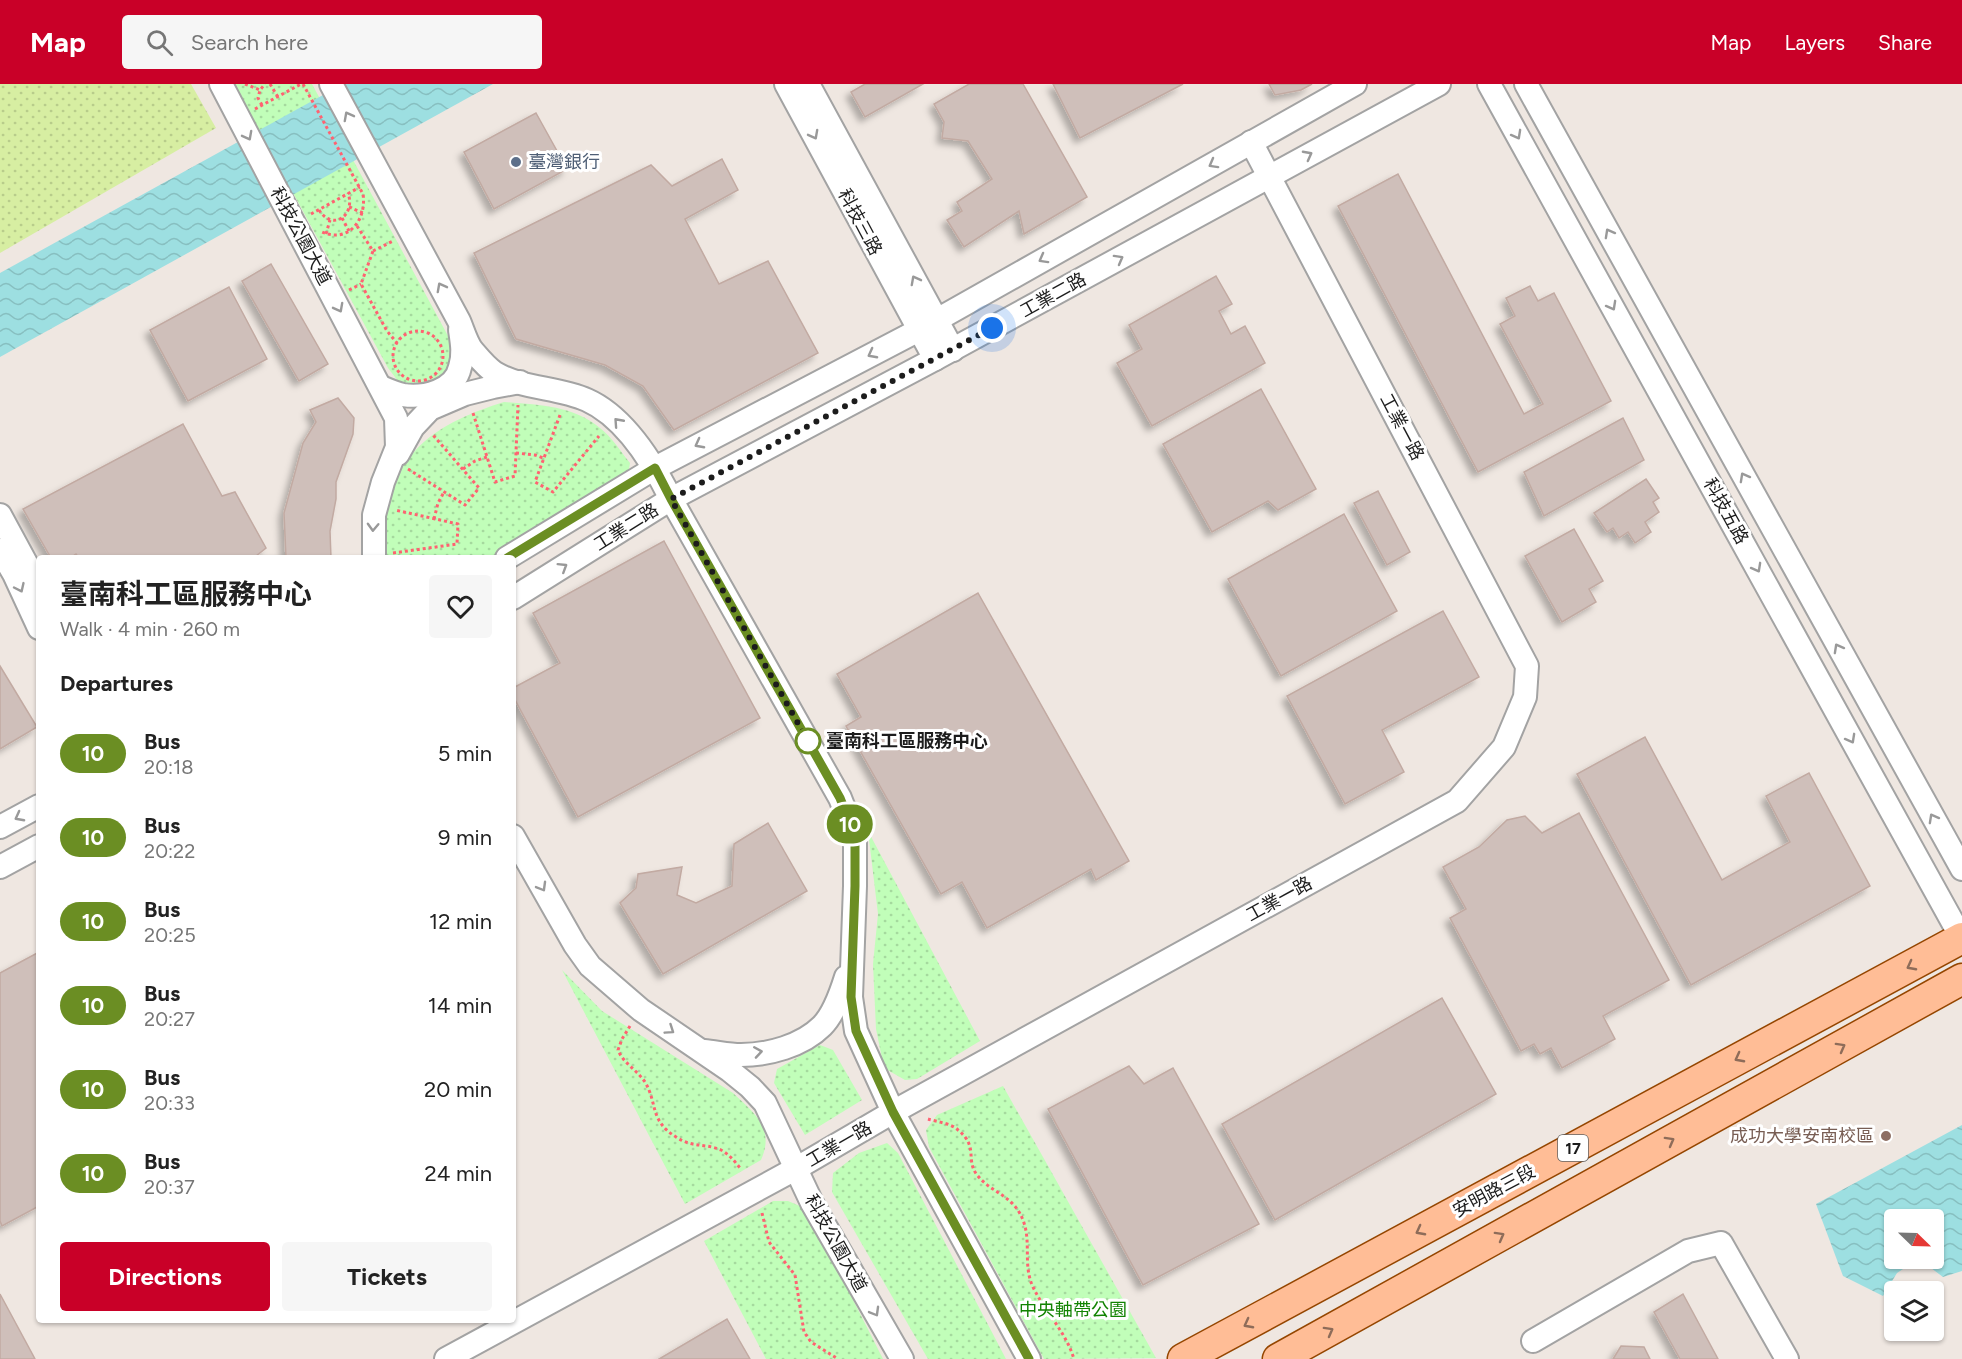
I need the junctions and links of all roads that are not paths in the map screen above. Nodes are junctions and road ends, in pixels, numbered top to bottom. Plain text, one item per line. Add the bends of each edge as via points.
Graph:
1 (220, 84) edge
2 (331, 84) edge
3 (786, 84) edge
4 (808, 84) edge
5 (1355, 84) edge
6 (1439, 84) edge
7 (1489, 84) edge
8 (1526, 84) edge
9 (1251, 142) junction
10 (1270, 176) junction
11 (459, 321) junction
12 (927, 325) junction
13 (944, 355) junction
14 (521, 382) junction
15 (381, 387) junction
16 (655, 468) junction
17 (383, 482) junction
18 (671, 499) junction
19 (0, 515) edge
20 (0, 550) edge
21 (381, 555) edge
22 (512, 555) edge
23 (36, 581) edge
24 (516, 596) edge
25 (36, 622) edge
26 (36, 808) edge
27 (0, 827) edge
28 (516, 841) edge
29 (36, 848) edge
30 (0, 867) edge
31 (1962, 869) edge
32 (1962, 938) edge
33 (851, 964) junction
34 (1962, 979) edge
35 (700, 1050) junction
36 (893, 1112) junction
37 (797, 1168) junction
38 (516, 1321) edge
39 (512, 1323) edge
40 (1533, 1341) dead end
41 (446, 1359) edge
42 (902, 1359) edge
43 (1029, 1359) edge
44 (1184, 1359) edge
45 (1278, 1359) edge
46 (1787, 1359) edge

1 -> 15 street, 科技公園大道
11 -> 2 street, 科技公園大道
3 -> 12 street, 科技三路
12 -> 4 street, 科技三路
5 - 9 street, 工業二路
10 -> 6 street, 工業二路
7 -> 32 street, 科技五路
31 -> 8 street, 科技五路
9 - 10 street, 工業一路
9 -> 12 street, 工業二路
13 -> 10 street, 工業二路
10 - 36 street, 工業一路 via 1527,666 1525,697 1504,747 1457,801
11 - 14 street, 科技公園大道 via 471,348 494,372
11 - 15 street, 科技公園大道 via 461,367 450,384 434,393 416,396
12 - 13 street, 科技三路
12 -> 16 street, 工業二路
13 - 18 street, 工業二路
16 -> 14 street, 科技公園大道 via 611,415 587,400
14 - 17 street, 科技公園大道 via 465,394 430,409 412,427
15 - 17 street, 科技公園大道 via 396,418 397,447
16 - 18 street, 科技公園大道
16 - 22 street, 工業二路
17 -> 21 street, 科技公園大道 via 374,515
24 -> 18 street, 工業二路
18 - 33 street, 科技公園大道 via 840,798 855,836
19 - 23 street
20 -> 25 street
26 -> 27 street
28 -> 35 street, 科技公園大道 via 590,966 640,1010
29 - 30 street
32 -> 44 main road, 安明路三段 / 17
35 -> 33 street, 科技公園大道 via 741,1055 785,1047 807,1038 823,1026 832,1011
33 - 36 street, 科技公園大道 via 856,1031
45 -> 34 main road, 17
35 - 37 street, 科技公園大道 via 743,1081 765,1104
36 - 37 street, 工業一路
36 - 43 street, 科技公園大道
37 - 38 street, 工業一路
37 -> 42 street, 科技公園大道 via 812,1203
39 - 41 street, 工業一路
40 - 46 street via 1688,1251 1720,1243

